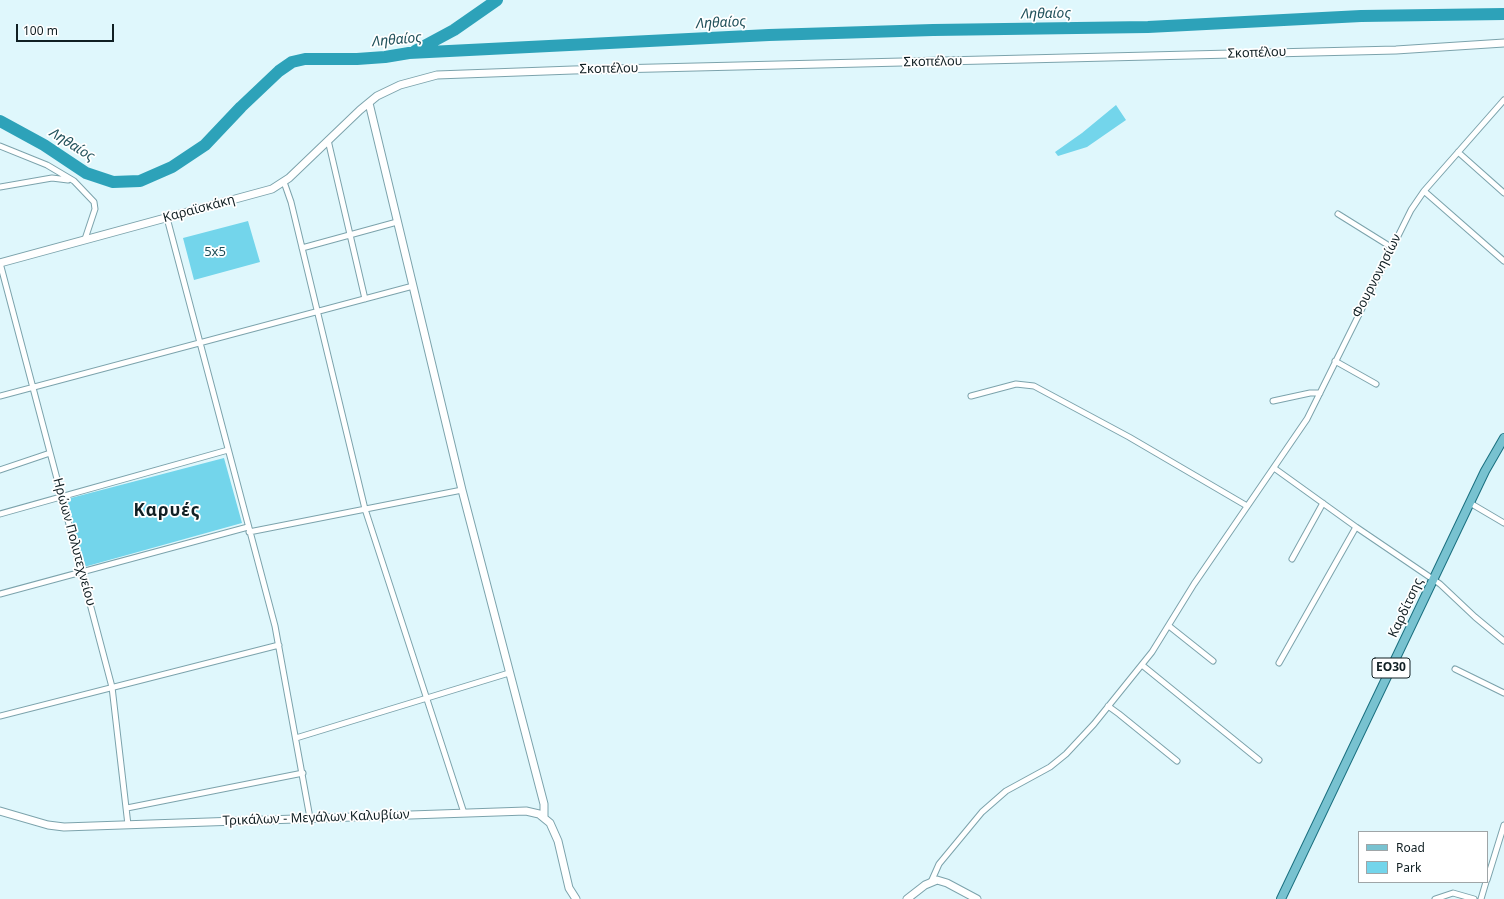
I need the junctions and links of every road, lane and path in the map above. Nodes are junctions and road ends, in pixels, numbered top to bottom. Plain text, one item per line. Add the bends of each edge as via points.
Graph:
1 (1504, 43) edge
2 (1504, 100) edge
3 (369, 102) junction
4 (328, 140) junction
5 (0, 146) edge
6 (1458, 152) junction
7 (74, 181) junction
8 (284, 182) junction
9 (0, 187) edge
10 (1424, 191) junction
11 (1504, 194) edge
12 (1338, 214) dead end
13 (167, 218) junction
14 (397, 222) junction
15 (351, 235) junction
16 (85, 239) junction
17 (1391, 247) junction
18 (302, 248) junction
19 (1504, 260) edge
20 (0, 263) edge
21 (413, 286) junction
22 (365, 299) junction
23 (318, 312) junction
24 (200, 342) junction
25 (1335, 361) junction
26 (1376, 384) dead end
27 (33, 387) junction
28 (1320, 393) junction
29 (0, 396) edge
30 (971, 396) dead end
31 (1273, 401) dead end
32 (1504, 438) edge
33 (228, 450) junction
34 (50, 453) junction
35 (1274, 468) junction
36 (0, 470) edge
37 (462, 490) junction
38 (62, 498) junction
39 (1323, 503) junction
40 (1470, 503) junction
41 (1247, 506) junction
42 (365, 509) junction
43 (0, 514) edge
44 (1504, 523) edge
45 (1356, 527) junction
46 (249, 530) junction
47 (1292, 558) dead end
48 (81, 572) junction
49 (1433, 580) junction
50 (0, 594) edge
51 (1169, 626) junction
52 (1504, 641) edge
53 (279, 645) junction
54 (1214, 661) dead end
55 (1279, 663) dead end
56 (1142, 665) junction
57 (1455, 669) dead end
58 (509, 673) junction
59 (112, 687) junction
60 (1504, 693) edge
61 (427, 698) junction
62 (1108, 706) junction
63 (0, 716) edge
64 (296, 738) junction
65 (1259, 760) dead end
66 (1177, 761) dead end
67 (302, 773) junction
68 (127, 808) junction
69 (0, 811) edge
70 (464, 812) junction
71 (544, 817) junction
72 (310, 818) junction
73 (128, 825) junction
74 (1504, 825) edge
75 (1488, 878) edge
76 (931, 882) junction
77 (1486, 883) edge
78 (574, 898) edge
79 (907, 899) edge
80 (977, 899) edge
81 (1281, 899) edge
82 (1435, 899) edge
83 (1474, 899) edge
84 (1481, 899) edge

1 - 3 main road, Σκοπέλου via 1396,50 458,73 411,81 392,88
2 - 6 street, Φουρνονησίων
3 - 4 main road, Καραϊσκάκη
3 - 14 main road
4 - 8 main road, Καραϊσκάκη
4 - 15 street
5 - 7 street via 47,165
6 - 10 street, Φουρνονησίων
6 - 11 street
7 - 9 street via 52,178
7 - 16 street via 95,206
8 - 13 main road, Καραϊσκάκη via 265,191
8 - 18 street
10 - 17 street, Φουρνονησίων
10 - 19 street
12 - 17 street
13 - 16 main road, Καραϊσκάκη
13 - 24 street
14 - 15 street
14 - 21 main road
15 - 18 street
15 - 22 street
16 - 20 main road, Καραϊσκάκη
17 - 25 street, Φουρνονησίων
18 - 23 street
20 - 27 street, Ηρώων Πολυτεχνείου
21 - 22 street
21 - 37 main road
22 - 23 street
23 - 24 street
23 - 42 street
24 - 27 street
24 - 33 street
25 - 26 street
25 - 28 street, Φουρνονησίων
27 - 29 street
27 - 34 street, Ηρώων Πολυτεχνείου
28 - 31 street
28 - 35 street, Φουρνονησίων via 1298,434
30 - 41 street via 1016,384 1034,386 1129,437
32 - 40 main road, Καρδίτσης / ΕΟ30
33 - 38 street
33 - 46 street
34 - 36 street
34 - 38 street, Ηρώων Πολυτεχνείου
35 - 39 street
35 - 41 street, Φουρνονησίων
37 - 42 street
37 - 58 main road
38 - 43 street
38 - 48 street, Ηρώων Πολυτεχνείου
39 - 45 street
39 - 47 street
40 - 44 street
40 - 49 main road, Καρδίτσης / ΕΟ30
41 - 51 street, Φουρνονησίων
42 - 46 street
42 - 61 street
45 - 49 street
45 - 55 street
46 - 48 street
46 - 53 street
48 - 50 street
48 - 59 street, Ηρώων Πολυτεχνείου
49 - 52 street
49 - 81 main road, Καρδίτσης / ΕΟ30
51 - 54 street
51 - 56 street, Φουρνονησίων
53 - 59 street
53 - 64 street
56 - 62 street, Φουρνονησίων
56 - 65 street
57 - 60 street
58 - 61 street
58 - 71 main road via 544,804
59 - 63 street
59 - 68 street, Ηρώων Πολυτεχνείου
61 - 64 street
61 - 70 street
62 - 66 street
62 - 76 street, Φουρνονησίων via 1066,754 1050,767 1006,791 982,812 939,864
64 - 67 street
67 - 68 street
67 - 72 street
68 - 73 street, Ηρώων Πολυτεχνείου
69 - 73 main road, Τρικάλων - Μεγάλων Καλυβίων via 59,827
70 - 71 main road, Τρικάλων - Μεγάλων Καλυβίων via 526,811
70 - 72 main road, Τρικάλων - Μεγάλων Καλυβίων
71 - 78 main road via 554,832
72 - 73 main road, Τρικάλων - Μεγάλων Καλυβίων
74 - 75 street
76 - 79 main road
76 - 80 main road via 944,882
77 - 84 street
82 - 83 street via 1452,893

